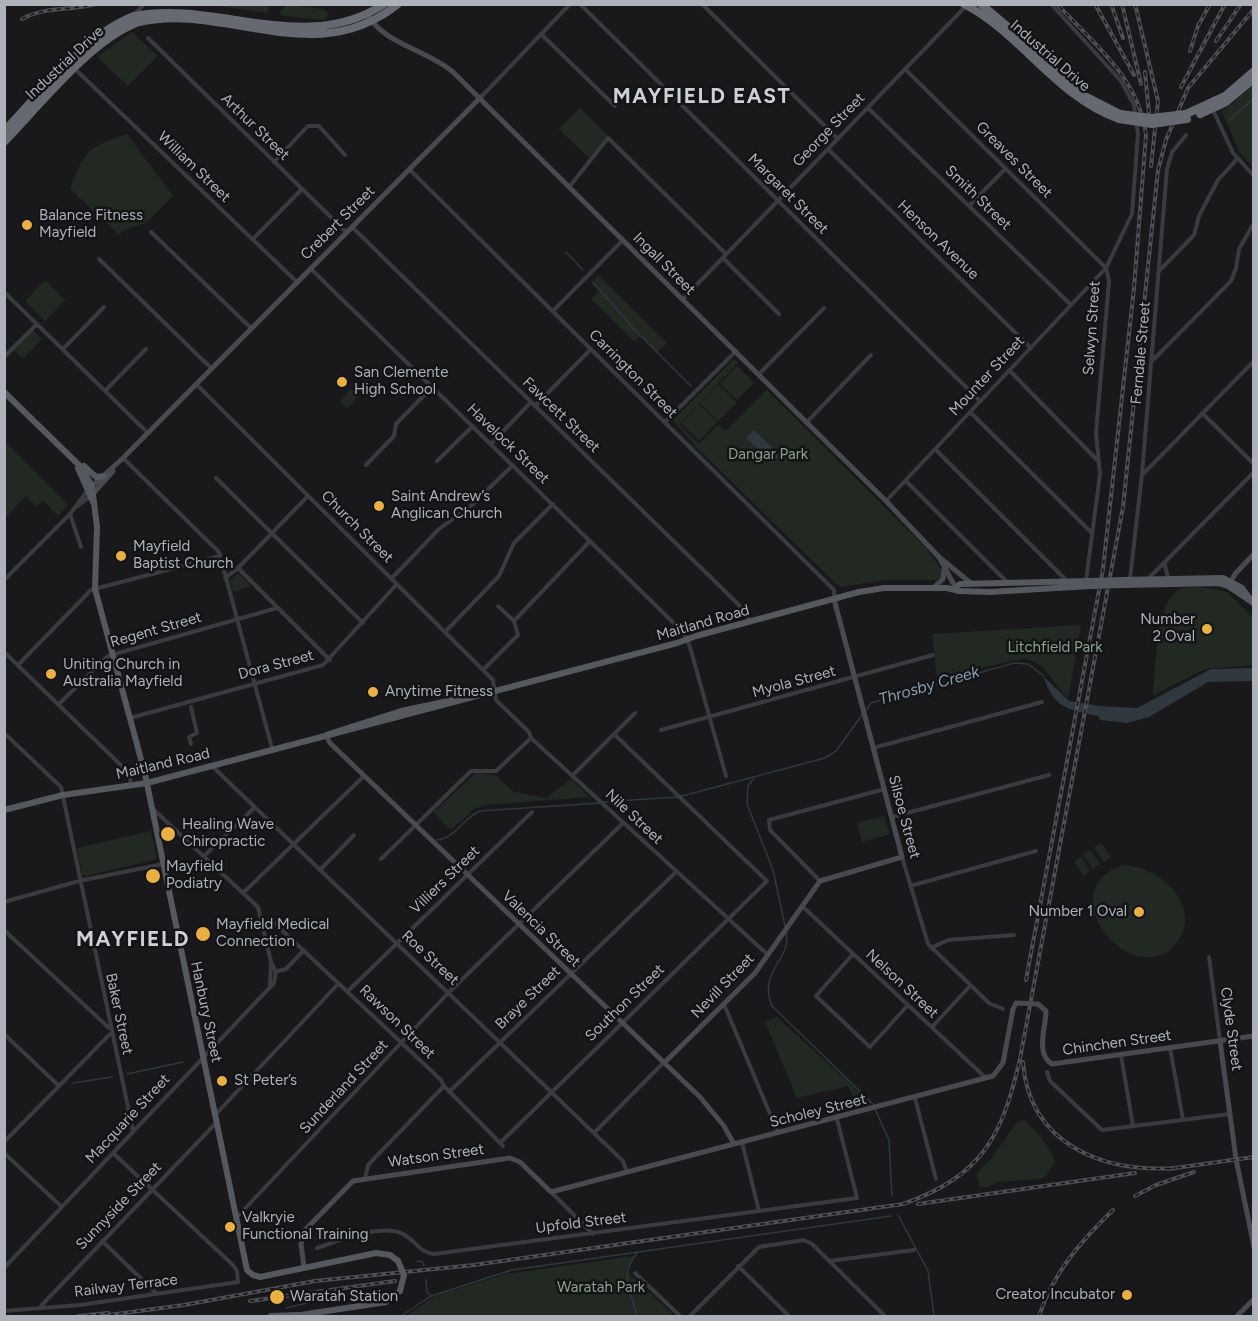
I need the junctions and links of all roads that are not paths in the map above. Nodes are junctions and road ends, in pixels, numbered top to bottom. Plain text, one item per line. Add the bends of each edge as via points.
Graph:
1 (144, 4) edge
2 (384, 4) edge
3 (398, 4) edge
4 (570, 4) edge
5 (580, 4) edge
6 (702, 4) edge
7 (981, 4) edge
8 (1051, 4) edge
9 (966, 5) edge
10 (368, 15) junction
11 (134, 16) junction
12 (541, 34) junction
13 (148, 38) dead end
14 (98, 42) junction
15 (75, 69) junction
16 (906, 69) junction
17 (1254, 71) edge
18 (1254, 79) edge
19 (480, 98) junction
20 (615, 106) dead end
21 (868, 108) junction
22 (1213, 110) junction
23 (1119, 116) junction
24 (1187, 117) junction
25 (4, 131) edge
26 (1186, 135) dead end
27 (838, 139) junction
28 (4, 142) edge
29 (828, 149) junction
30 (345, 155) dead end
31 (1237, 159) junction
32 (274, 162) junction
33 (1005, 169) junction
34 (409, 170) junction
35 (1254, 176) edge
36 (570, 186) junction
37 (302, 189) junction
38 (778, 200) junction
39 (969, 206) junction
40 (1254, 223) edge
41 (352, 227) junction
42 (151, 232) dead end
43 (346, 232) junction
44 (253, 239) junction
45 (623, 240) junction
46 (724, 256) junction
47 (99, 259) dead end
48 (310, 268) junction
49 (1106, 268) junction
50 (1159, 271) junction
51 (297, 282) junction
52 (4, 292) edge
53 (683, 299) junction
54 (1071, 305) junction
55 (104, 307) dead end
56 (824, 308) dead end
57 (553, 311) junction
58 (779, 314) dead end
59 (37, 324) junction
60 (251, 328) junction
61 (1031, 348) junction
62 (63, 349) junction
63 (146, 349) dead end
64 (591, 349) junction
65 (736, 351) junction
66 (871, 355) dead end
67 (4, 357) edge
68 (1152, 361) junction
69 (1254, 361) edge
70 (211, 368) junction
71 (1009, 370) junction
72 (759, 374) junction
73 (196, 384) junction
74 (432, 387) junction
75 (105, 391) junction
76 (4, 392) edge
77 (980, 401) junction
78 (533, 404) junction
79 (970, 412) junction
80 (1202, 413) junction
81 (665, 422) junction
82 (807, 422) junction
83 (472, 426) junction
84 (148, 433) junction
85 (491, 444) junction
86 (935, 449) junction
87 (71, 457) junction
88 (123, 458) junction
89 (437, 461) dead end
90 (1099, 462) junction
91 (1254, 464) edge
92 (366, 465) dead end
93 (513, 465) junction
94 (1254, 472) edge
95 (1142, 474) junction
96 (104, 476) junction
97 (216, 478) dead end
98 (906, 481) junction
99 (91, 492) junction
100 (308, 496) junction
101 (886, 501) junction
102 (553, 504) junction
103 (70, 514) junction
104 (272, 533) junction
105 (1092, 533) junction
106 (590, 541) junction
107 (81, 547) dead end
108 (1254, 554) edge
109 (220, 556) junction
110 (939, 557) junction
111 (1165, 564) junction
112 (944, 567) junction
113 (951, 567) junction
114 (238, 568) junction
115 (225, 578) junction
116 (1168, 578) junction
117 (391, 579) junction
118 (1148, 579) junction
119 (4, 580) edge
120 (1068, 582) junction
121 (1125, 582) junction
122 (1089, 583) junction
123 (1230, 583) junction
124 (397, 584) junction
125 (1008, 584) junction
126 (953, 585) junction
127 (972, 585) junction
128 (933, 588) junction
129 (95, 589) junction
130 (834, 599) junction
131 (1253, 603) edge
132 (498, 606) dead end
133 (277, 608) junction
134 (237, 620) junction
135 (514, 621) junction
136 (751, 622) junction
137 (363, 623) junction
138 (445, 632) junction
139 (687, 639) junction
140 (4, 652) edge
141 (113, 654) junction
142 (933, 655) dead end
143 (330, 660) junction
144 (18, 665) junction
145 (483, 670) junction
146 (854, 678) junction
147 (254, 684) junction
148 (495, 690) junction
149 (1042, 702) dead end
150 (59, 704) junction
151 (191, 707) dead end
152 (635, 713) dead end
153 (709, 717) junction
154 (130, 718) junction
155 (661, 730) dead end
156 (4, 733) edge
157 (614, 734) junction
158 (326, 735) junction
159 (531, 738) junction
160 (191, 744) dead end
161 (272, 748) junction
162 (873, 748) junction
163 (212, 766) junction
164 (573, 774) junction
165 (1049, 775) dead end
166 (364, 776) junction
167 (726, 776) dead end
168 (147, 783) junction
169 (131, 786) junction
170 (885, 789) junction
171 (63, 795) junction
172 (151, 807) junction
173 (254, 808) junction
174 (4, 810) edge
175 (532, 812) dead end
176 (892, 817) junction
177 (623, 823) junction
178 (415, 826) junction
179 (354, 835) dead end
180 (293, 844) junction
181 (1036, 851) dead end
182 (204, 855) junction
183 (903, 857) junction
184 (381, 859) dead end
185 (163, 864) junction
186 (320, 870) junction
187 (676, 872) junction
188 (466, 875) junction
189 (79, 881) junction
190 (820, 881) junction
191 (910, 886) junction
192 (243, 893) junction
193 (4, 902) edge
194 (802, 906) junction
195 (270, 919) dead end
196 (727, 920) junction
197 (519, 924) junction
198 (4, 930) edge
199 (1014, 935) dead end
200 (397, 943) junction
201 (931, 948) junction
202 (304, 950) junction
203 (853, 954) junction
204 (768, 955) junction
205 (1209, 957) dead end
206 (274, 972) junction
207 (571, 974) junction
208 (339, 982) junction
209 (970, 986) junction
210 (348, 991) junction
211 (449, 992) junction
212 (724, 1003) junction
213 (908, 1005) junction
214 (1003, 1009) dead end
215 (622, 1023) junction
216 (932, 1027) junction
217 (110, 1030) junction
218 (4, 1034) edge
219 (1254, 1036) edge
220 (501, 1041) junction
221 (1220, 1041) junction
222 (402, 1043) junction
223 (1170, 1048) junction
224 (1121, 1055) junction
225 (203, 1056) junction
226 (665, 1062) junction
227 (1047, 1072) dead end
228 (986, 1079) junction
229 (58, 1086) junction
230 (444, 1086) junction
231 (553, 1091) junction
232 (449, 1092) junction
233 (915, 1098) junction
234 (1230, 1114) junction
235 (216, 1119) junction
236 (837, 1119) junction
237 (1183, 1120) junction
238 (1133, 1126) junction
239 (133, 1131) junction
240 (594, 1132) junction
241 (778, 1134) junction
242 (4, 1142) edge
243 (741, 1142) junction
244 (502, 1144) joint
245 (734, 1144) junction
246 (4, 1153) edge
247 (113, 1153) junction
248 (627, 1172) junction
249 (365, 1179) junction
250 (936, 1179) dead end
251 (151, 1189) junction
252 (551, 1192) junction
253 (62, 1208) junction
254 (759, 1211) junction
255 (237, 1217) junction
256 (593, 1234) junction
257 (102, 1241) junction
258 (1254, 1247) edge
259 (317, 1248) dead end
260 (914, 1250) dead end
261 (828, 1261) junction
262 (738, 1266) junction
263 (304, 1267) junction
264 (4, 1268) edge
265 (635, 1273) dead end
266 (157, 1294) junction
267 (1254, 1299) edge
268 (41, 1307) junction
269 (4, 1311) edge
270 (272, 1316) edge
271 (298, 1316) edge
272 (1238, 1316) edge
273 (680, 1317) edge
274 (690, 1317) edge
275 (789, 1317) edge
276 (885, 1317) edge

1 - 11 street
2 - 10 highway, Industrial Drive
3 - 10 highway, Industrial Drive
4 - 12 street, Crebert Street
5 - 38 street, Margaret Street
6 - 27 street
7 - 23 highway, Industrial Drive via 1077,92
8 - 49 street, Selwyn Street via 1121,81 1137,119 1132,214
9 - 16 street, George Street
9 - 23 highway, Industrial Drive via 994,24 1073,96 1089,107
10 - 11 highway, Industrial Drive via 321,25 190,7 157,9
10 - 14 highway, Industrial Drive via 342,30 320,33 178,15 136,23
10 - 19 street, Ingall Street via 393,40 446,66
11 - 14 highway, Industrial Drive
12 - 19 street, Crebert Street
12 - 20 street
13 - 32 street, Arthur Street
14 - 15 highway, Industrial Drive
14 - 25 highway, Industrial Drive
15 - 28 highway, Industrial Drive
15 - 44 street, William Street
16 - 21 street, George Street
16 - 33 street, Greaves Street
17 - 24 highway, Industrial Drive via 1225,96
18 - 22 highway, Industrial Drive
19 - 34 street, Crebert Street
19 - 36 street, Ingall Street
21 - 27 street, George Street
21 - 39 street, Smith Street
22 - 24 highway, Industrial Drive
22 - 31 street
23 - 24 highway, Industrial Drive, bridge via 1152,124
26 - 50 street, Ferndale Street via 1168,159
27 - 29 street, George Street
29 - 38 street, George Street
29 - 61 street, Henson Avenue
30 - 32 street via 314,124
31 - 35 street
31 - 50 street via 1218,180 1199,216 1194,235
32 - 37 street, Arthur Street
33 - 39 street
33 - 49 street, Greaves Street
34 - 41 street, Crebert Street
34 - 57 street, Carrington Street
36 - 45 street, Ingall Street
36 - 46 street via 608,138
37 - 43 street, Arthur Street
37 - 44 street
38 - 46 street, George Street
38 - 77 street, Margaret Street
39 - 54 street, Smith Street
40 - 68 street via 1239,249 1235,272 1227,284
41 - 43 street, Crebert Street
41 - 78 street, Fawcett Street
42 - 60 street
43 - 48 street, Crebert Street
44 - 51 street, William Street
45 - 53 street, Ingall Street
45 - 57 street
46 - 53 street, George Street
46 - 58 street
47 - 70 street
48 - 51 street, Crebert Street
48 - 74 street, Havelock Street
49 - 54 street, Mounter Street
49 - 90 street, Selwyn Street via 1109,281 1096,433
50 - 68 street, Ferndale Street
51 - 60 street, Crebert Street
52 - 59 street
53 - 65 street, Ingall Street
54 - 61 street, Mounter Street
55 - 62 street
56 - 72 street
57 - 64 street, Carrington Street
59 - 62 street
59 - 67 street
60 - 70 street, Crebert Street
61 - 71 street, Mounter Street
62 - 75 street
63 - 75 street
64 - 78 street
64 - 81 street, Carrington Street
65 - 72 street, Ingall Street
65 - 81 street
66 - 82 street
68 - 95 street, Ferndale Street
69 - 80 street
70 - 73 street, Crebert Street
71 - 77 street, Mounter Street
71 - 90 street
72 - 82 street, Ingall Street
73 - 84 street, Crebert Street
73 - 100 street, Church Street
74 - 83 street, Havelock Street
74 - 92 street via 395,426 394,436
75 - 84 street
76 - 87 main road
77 - 79 street, Mounter Street
78 - 85 street
78 - 136 street, Fawcett Street
79 - 86 street, Mounter Street
79 - 105 street
80 - 91 street
80 - 95 street
81 - 130 street, Carrington Street via 834,590
82 - 101 street, Ingall Street
83 - 85 street, Havelock Street
83 - 89 street
84 - 88 street, Crebert Street
85 - 93 street, Havelock Street
86 - 98 street, Mounter Street
86 - 120 street
87 - 96 main road via 96,477
87 - 99 main road, Hanbury Street via 88,476
88 - 96 street, Crebert Street
88 - 99 street, Crebert Street
88 - 109 street
90 - 105 street, Selwyn Street
93 - 102 street, Havelock Street
93 - 117 street via 472,505 439,529
94 - 111 street
95 - 121 street, Ferndale Street
96 - 99 street, Crebert Street
97 - 104 street
98 - 101 street, Mounter Street
98 - 125 street
99 - 103 street, Crebert Street
99 - 129 main road, Hanbury Street via 97,527
100 - 104 street
100 - 117 street, Church Street
101 - 110 street, Ingall Street
102 - 106 street, Havelock Street
102 - 138 street via 514,543 499,576
103 - 107 street
103 - 119 street, Crebert Street
104 - 114 street
104 - 137 street
105 - 122 street, Selwyn Street
106 - 135 street
106 - 139 street, Havelock Street
108 - 123 street
109 - 115 street
109 - 129 street
110 - 112 street, Ingall Street
110 - 113 street, Ingall Street
111 - 116 street
111 - 118 street
112 - 126 street, Ingall Street
112 - 128 street via 944,577
113 - 126 street
113 - 127 street, Ingall Street
114 - 115 street
114 - 133 street
115 - 134 street
116 - 118 main road, Maitland Road
116 - 123 main road, Maitland Road via 1209,576
117 - 124 street, Church Street
118 - 121 main road, Maitland Road
120 - 122 main road, Maitland Road
120 - 125 main road, Maitland Road
121 - 122 main road, Maitland Road, bridge
121 - 123 main road, Maitland Road
122 - 126 main road, Maitland Road via 990,592 959,591
123 - 131 main road, Maitland Road
124 - 137 street, Dora Street
124 - 138 street, Church Street
125 - 127 main road, Maitland Road
126 - 127 main road, Maitland Road
126 - 128 main road, Maitland Road
128 - 130 main road, Maitland Road via 874,589
129 - 141 main road, Hanbury Street
129 - 144 street
130 - 136 main road, Maitland Road
130 - 146 street, Silsoe Street
132 - 135 street
133 - 134 street, Regent Street
133 - 143 street
134 - 141 street, Regent Street
134 - 147 street
135 - 145 street via 518,635
136 - 139 main road, Maitland Road
137 - 143 street, Dora Street
138 - 145 street, Church Street
139 - 148 main road, Maitland Road
139 - 153 street
140 - 144 street
141 - 150 street, Regent Street via 104,658
141 - 154 main road, Hanbury Street
142 - 146 street, Myola Street
143 - 147 street, Dora Street via 316,668
144 - 150 street
145 - 148 street, Church Street via 494,680
146 - 153 street, Myola Street
146 - 162 street, Silsoe Street
147 - 154 street, Dora Street
147 - 161 street
148 - 158 main road, Maitland Road via 401,711
148 - 159 street, Nile Street via 496,700
149 - 162 street
150 - 169 street via 129,773
151 - 160 street via 199,734 189,737
152 - 157 street
153 - 155 street, Myola Street
153 - 167 street
154 - 168 main road, Hanbury Street
156 - 171 street via 57,783
157 - 164 street
157 - 196 street, Southon Street via 766,881
158 - 161 main road, Maitland Road
158 - 166 street, Valencia Street
159 - 164 street, Nile Street
159 - 178 street via 496,771 471,771
161 - 163 main road, Maitland Road
162 - 170 street, Silsoe Street
163 - 168 main road, Maitland Road
163 - 173 street, Roe Street
164 - 177 street, Nile Street
165 - 176 street
166 - 178 street, Valencia Street
166 - 180 street
168 - 169 main road, Maitland Road
168 - 172 main road, Hanbury Street
169 - 171 main road, Maitland Road
170 - 176 street, Silsoe Street
170 - 190 street via 767,822 770,830
171 - 174 main road, Maitland Road
171 - 189 street, Baker Street
172 - 182 street
172 - 185 main road, Hanbury Street
173 - 180 street, Roe Street
173 - 182 street
175 - 188 street, Villiers Street
176 - 183 street, Silsoe Street
177 - 187 street, Nile Street
177 - 197 street, Sunderland Street
178 - 184 street
178 - 188 street, Valencia Street
179 - 186 street
180 - 186 street, Roe Street
180 - 192 street
181 - 191 street
182 - 192 street
183 - 190 street
183 - 191 street, Silsoe Street
185 - 189 street
185 - 225 main road, Hanbury Street
186 - 200 street, Roe Street
187 - 196 street, Nile Street
187 - 207 street, Braye Street
188 - 197 street, Valencia Street
188 - 200 street, Villiers Street
189 - 193 street
189 - 217 street, Baker Street
190 - 194 street, Nevill Street
191 - 201 street, Silsoe Street
192 - 206 street via 258,908
194 - 203 street, Nelson Street
194 - 204 street, Nevill Street
195 - 202 street, Rawson Street
196 - 204 street, Nile Street
196 - 215 street, Southon Street
197 - 207 street, Valencia Street
197 - 211 street, Sunderland Street
198 - 217 street
199 - 201 street via 948,940
200 - 210 street, Villiers Street
200 - 211 street, Roe Street
201 - 209 street, Silsoe Street
202 - 206 street, Macquarie Street via 286,969
202 - 208 street, Rawson Street
203 - 213 street, Nelson Street
203 - 213 street via 816,996 861,1039 870,1047
204 - 212 street, Nevill Street
205 - 221 street, Clyde Street
206 - 225 street, Macquarie Street via 276,980
207 - 215 street, Valencia Street
207 - 220 street, Braye Street
208 - 210 street, Rawson Street
208 - 235 street, Sunnyside Street
209 - 214 street, Silsoe Street via 989,1003
209 - 216 street
210 - 222 street, Rawson Street
211 - 220 street, Roe Street
211 - 222 street, Sunderland Street
212 - 226 street, Nevill Street
212 - 241 street
213 - 216 street, Nelson Street
215 - 226 street, Valencia Street
215 - 231 street, Southon Street
216 - 228 street, Nelson Street
217 - 229 street
217 - 239 street, Baker Street
218 - 229 street
219 - 221 street, Chinchen Street
220 - 231 street, Roe Street
220 - 232 street, Braye Street
221 - 223 street, Chinchen Street
221 - 234 street, Clyde Street
222 - 230 street, Rawson Street
222 - 255 street, Sunderland Street
223 - 224 street, Chinchen Street
223 - 237 street
224 - 228 street, Chinchen Street, bridge via 1049,1062 1042,1037 1045,1008 1021,1001 1013,1010 1002,1066
224 - 238 street
225 - 235 main road, Hanbury Street
225 - 239 street, Macquarie Street
226 - 240 street, Nevill Street
226 - 245 street, Valencia Street via 711,1108
227 - 238 street via 1050,1081 1102,1130
228 - 233 street, Scholey Street
229 - 242 street
230 - 232 street, Rawson Street
230 - 249 street via 368,1165
231 - 240 street, Roe Street
231 - 244 street, Southon Street
232 - 244 street, Rawson Street
233 - 236 street, Scholey Street
233 - 250 street
234 - 237 street
234 - 258 street, Clyde Street
235 - 251 street, Sunnyside Street
235 - 255 main road, Hanbury Street
236 - 241 street, Scholey Street
236 - 254 street, Upfold Street via 857,1197
237 - 238 street
239 - 247 street, Macquarie Street
240 - 248 street, Roe Street via 622,1161
241 - 243 street, Scholey Street
243 - 245 street, Scholey Street
243 - 254 street
245 - 248 street, Scholey Street
246 - 253 street
247 - 251 street
247 - 253 street, Macquarie Street
248 - 252 street, Scholey Street
249 - 252 street, Watson Street via 510,1158 520,1162
249 - 263 street via 350,1182 305,1229 300,1242
251 - 257 street, Sunnyside Street
251 - 266 street, Railway Terrace via 237,1271 239,1278 234,1284
252 - 256 street
253 - 264 street, Macquarie Street
254 - 256 street, Upfold Street
255 - 263 main road, Hanbury Street via 247,1268 253,1275
256 - 259 street, Upfold Street via 431,1254 404,1234 384,1230
257 - 266 street
257 - 268 street, Sunnyside Street
260 - 261 street
261 - 262 street via 804,1240 759,1247
261 - 276 street
262 - 274 street
262 - 275 street
263 - 271 main road, bridge via 376,1253 398,1262 404,1275 400,1291 386,1302
265 - 273 street
266 - 268 street, Railway Terrace
267 - 272 street
268 - 269 street, Railway Terrace
270 - 271 main road

